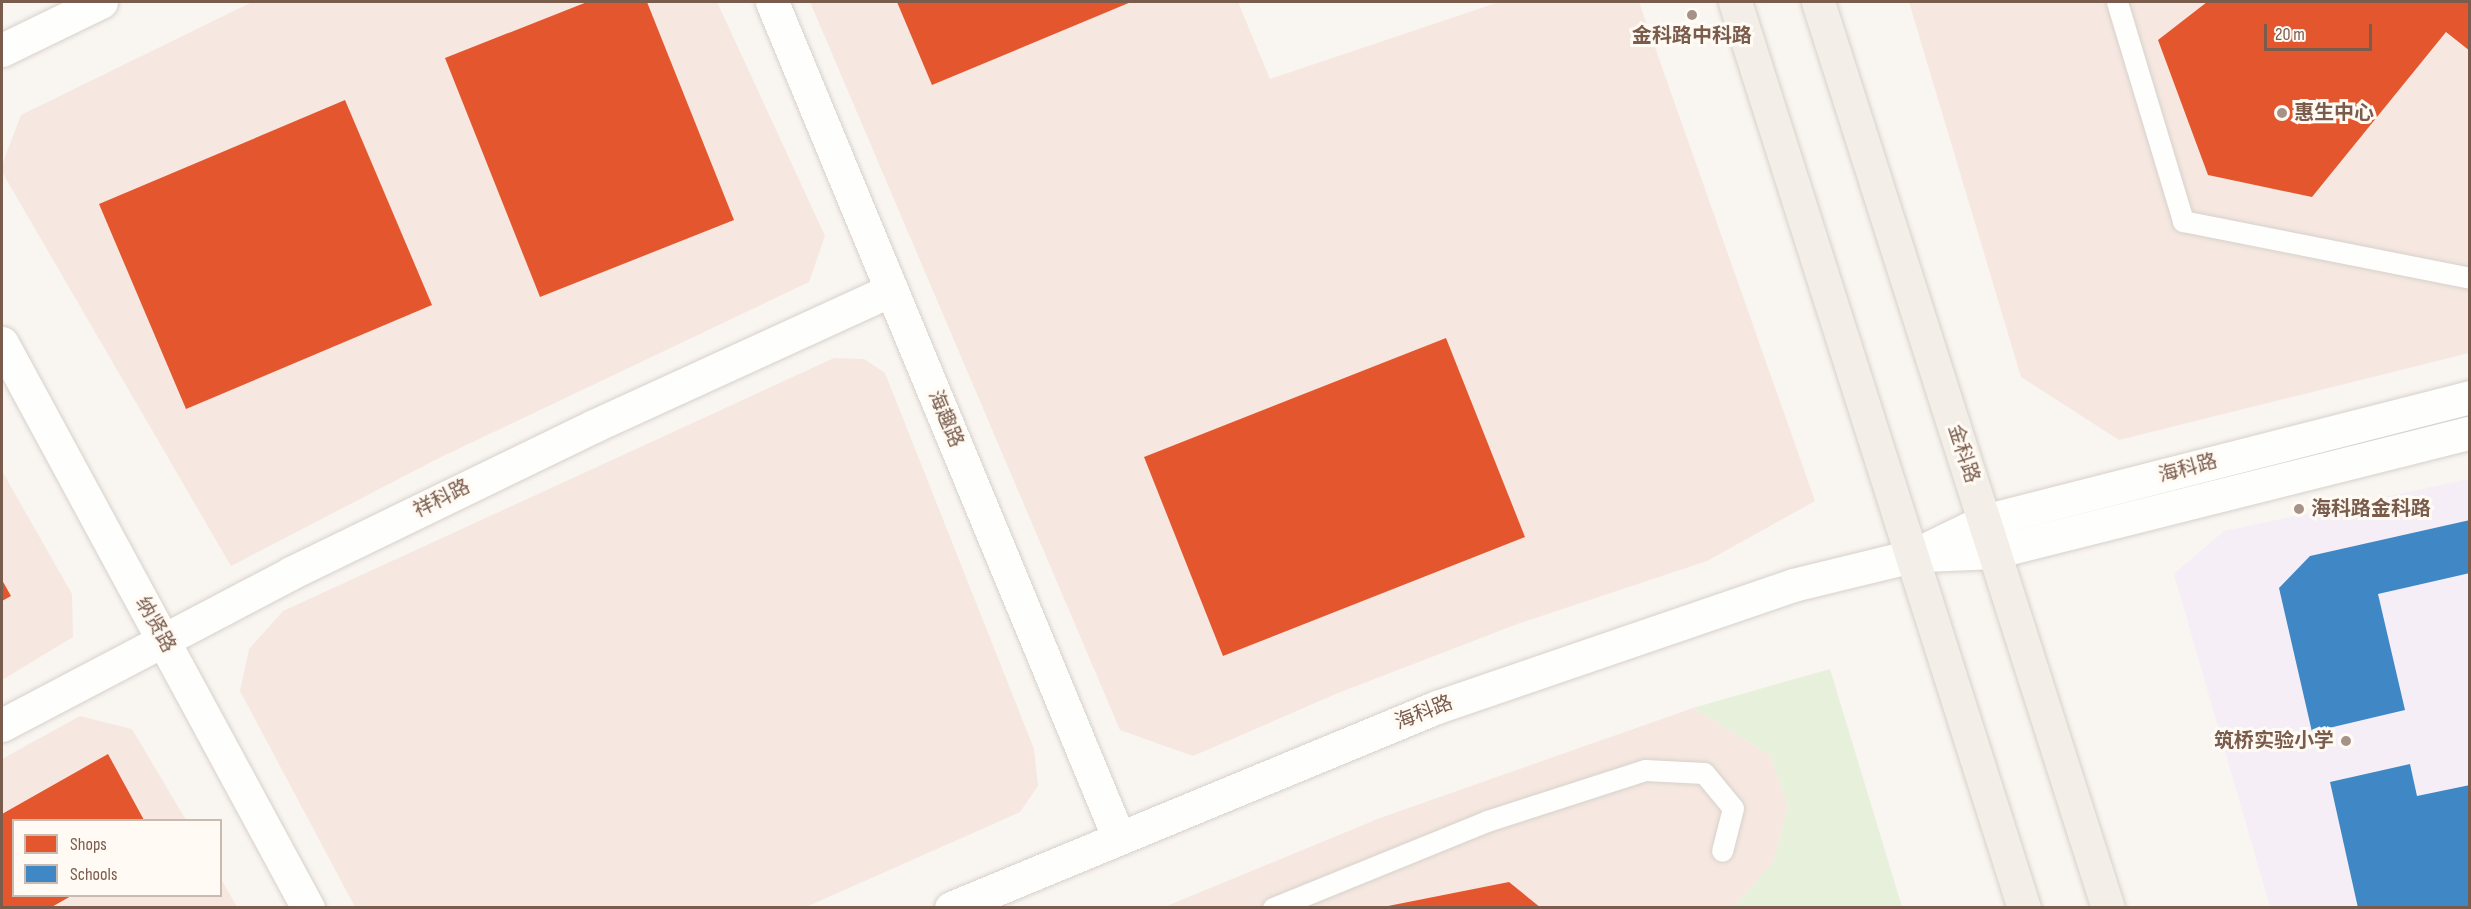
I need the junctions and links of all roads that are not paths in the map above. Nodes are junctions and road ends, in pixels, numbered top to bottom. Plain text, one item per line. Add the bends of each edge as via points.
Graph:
1 (101, 2) edge
2 (772, 2) edge
3 (1735, 2) edge
4 (1818, 2) edge
5 (2117, 2) edge
6 (2, 50) edge
7 (2469, 278) edge
8 (891, 290) junction
9 (2, 343) edge
10 (2469, 397) edge
11 (2469, 432) edge
12 (1984, 521) junction
13 (1994, 552) junction
14 (1911, 556) junction
15 (162, 638) junction
16 (2, 725) edge
17 (1118, 836) junction
18 (1722, 851) dead end
19 (308, 908) edge
20 (951, 908) edge
21 (1273, 908) edge
22 (2024, 908) edge
23 (2108, 908) edge

1 - 6 street
2 - 8 street, 海趣路
3 - 14 main road
4 - 12 main road, 金科路
5 - 7 lane via 2183,221
8 - 15 street, 祥科路 via 594,426
8 - 17 street, 海趣路
9 - 15 street, 纳贤路
10 - 12 street, 海科路
11 - 13 street, 海科路
12 - 13 main road, 金科路
12 - 14 street, 海科路
13 - 14 street, 海科路
13 - 23 main road, 金科路
14 - 17 street, 海科路 via 1793,585 1633,637 1437,707
14 - 22 main road
15 - 16 street, 祥科路
15 - 19 street, 纳贤路
17 - 20 street, 海科路
18 - 21 lane via 1733,808 1704,773 1645,770 1487,821

